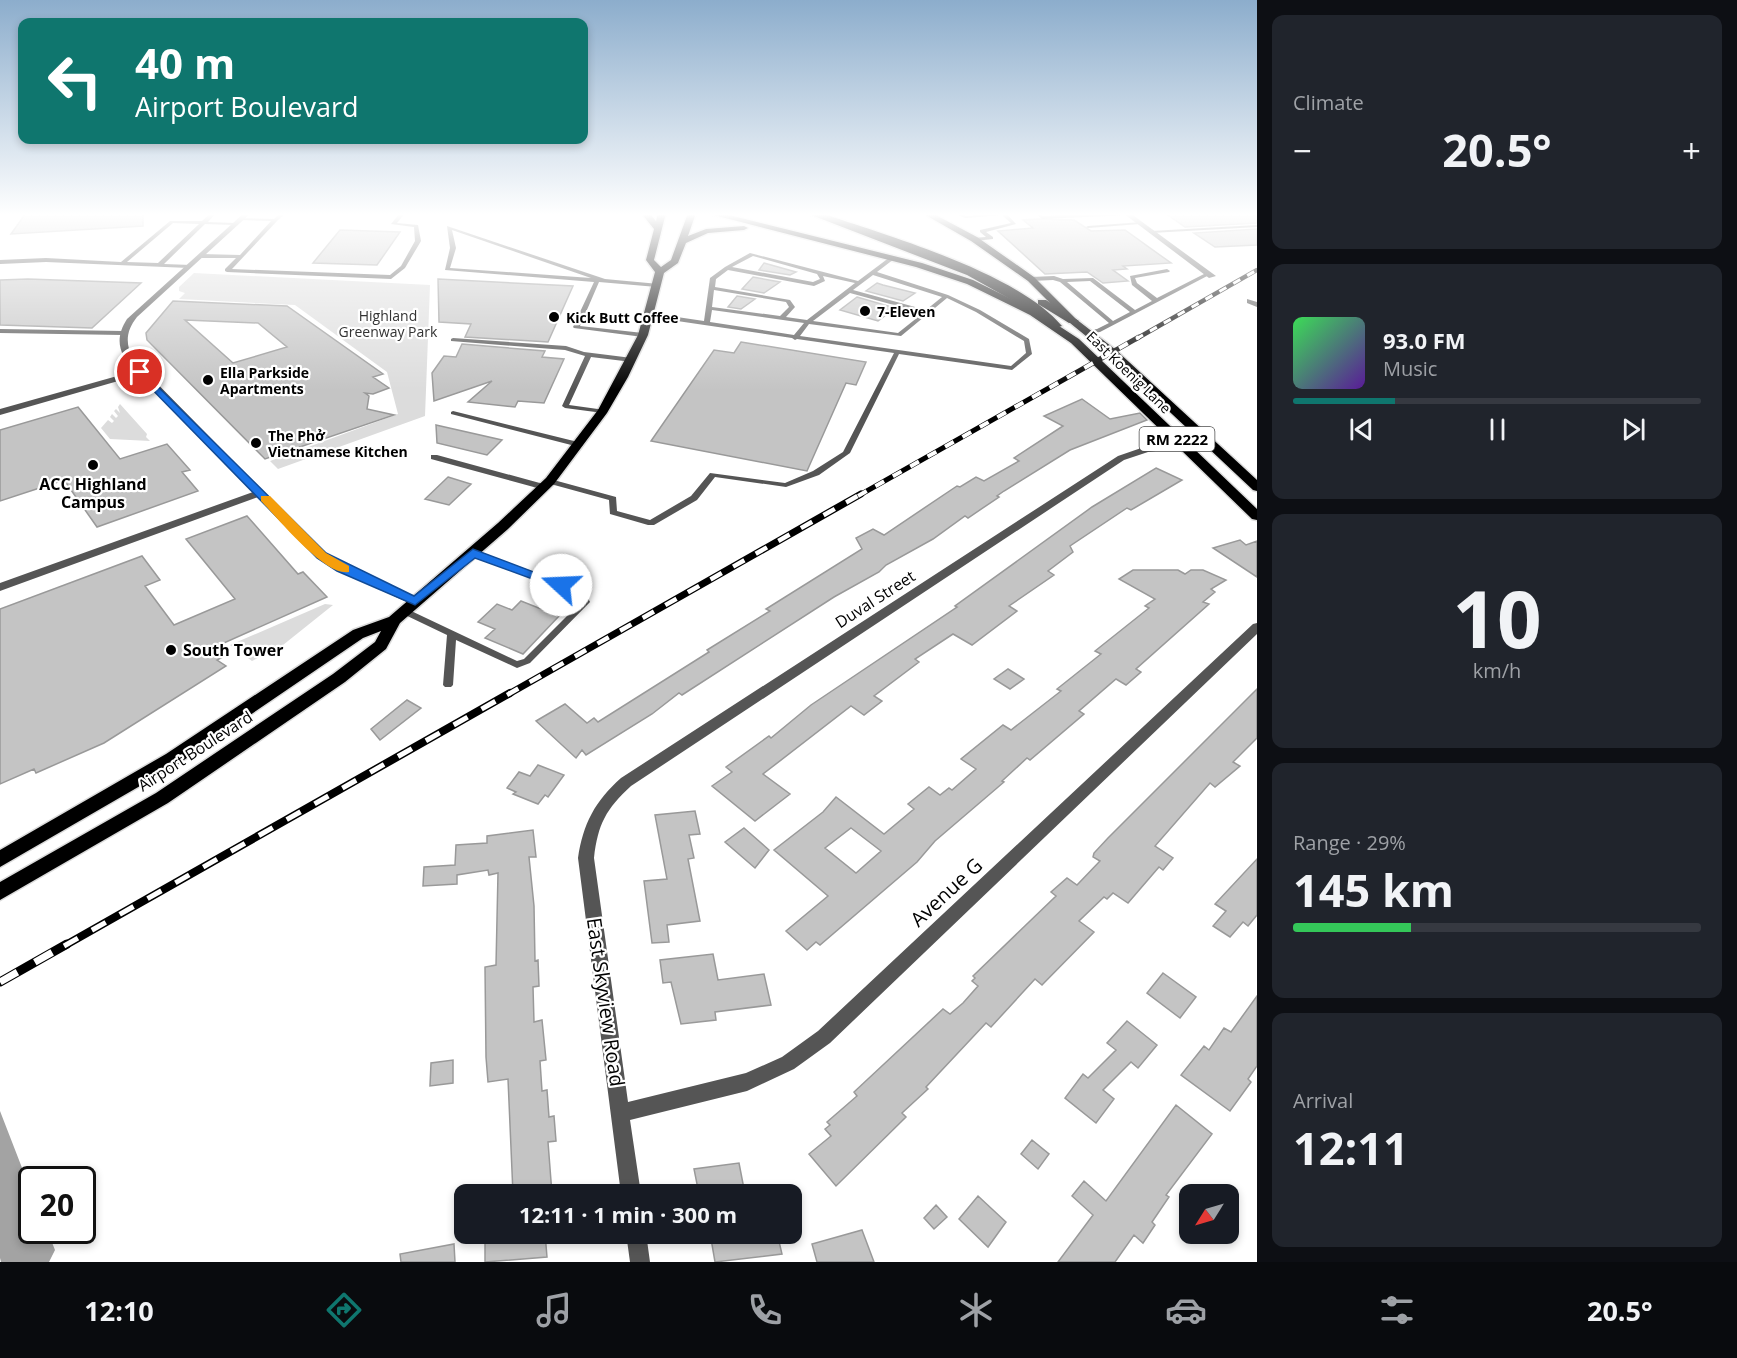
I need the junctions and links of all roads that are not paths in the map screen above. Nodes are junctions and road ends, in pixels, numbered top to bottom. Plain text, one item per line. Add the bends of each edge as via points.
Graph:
1 (182, 272) edge
2 (271, 272) edge
3 (397, 272) edge
4 (480, 272) edge
5 (578, 272) edge
6 (660, 272) edge
7 (722, 272) edge
8 (748, 272) edge
9 (815, 272) edge
10 (937, 272) edge
11 (968, 272) edge
12 (982, 272) edge
13 (1021, 272) edge
14 (1162, 272) edge
15 (1206, 272) edge
16 (819, 273) junction
17 (873, 273) joint
18 (1210, 275) joint
19 (1122, 277) dead end
20 (1132, 277) junction
21 (891, 278) junction
22 (1031, 279) junction
23 (1062, 281) junction
24 (597, 282) junction
25 (607, 282) junction
26 (860, 283) junction
27 (914, 284) junction
28 (657, 285) junction
29 (883, 285) dead end
30 (711, 288) junction
31 (905, 290) dead end
32 (849, 291) junction
33 (874, 291) dead end
34 (868, 296) junction
35 (946, 296) junction
36 (897, 297) dead end
37 (1155, 300) junction
38 (890, 302) junction
39 (708, 309) junction
40 (1133, 311) junction
41 (927, 312) junction
42 (650, 315) junction
43 (781, 319) junction
44 (1073, 321) junction
45 (808, 322) junction
46 (1111, 322) junction
47 (707, 324) junction
48 (1056, 326) junction
49 (0, 331) edge
50 (1087, 332) junction
51 (123, 333) junction
52 (643, 335) junction
53 (899, 335) junction
54 (795, 338) junction
55 (453, 340) dead end
56 (886, 352) junction
57 (897, 353) junction
58 (589, 355) junction
59 (632, 360) junction
60 (140, 372) junction
61 (603, 411) junction
62 (0, 412) edge
63 (453, 413) dead end
64 (579, 445) junction
65 (1184, 445) junction
66 (434, 457) dead end
67 (547, 484) junction
68 (1257, 487) edge
69 (260, 493) junction
70 (1257, 516) edge
71 (473, 553) junction
72 (0, 587) edge
73 (404, 611) junction
74 (1257, 627) edge
75 (452, 633) junction
76 (448, 686) dead end
77 (598, 810) joint
78 (0, 859) edge
79 (0, 892) edge
80 (621, 1113) junction
81 (630, 1184) edge
82 (638, 1244) edge
83 (640, 1262) edge

1 - 51 street via 134,315
2 - 3 lane via 391,277
4 - 24 lane
5 - 25 lane
6 - 28 main road, Airport Boulevard
7 - 30 lane via 713,278
8 - 16 lane via 814,284 824,280
9 - 16 lane
10 - 48 main road, East Koenig Lane via 970,282
11 - 48 highway, RM 2222 via 1035,307
12 - 44 highway, RM 2222
13 - 22 main road, East Koenig Lane
14 - 20 lane
15 - 18 street
16 - 26 lane
17 - 21 lane
17 - 26 lane
18 - 37 lane
19 - 20 lane
20 - 37 lane via 1134,284
21 - 27 lane
21 - 29 lane
22 - 23 lane
22 - 44 main road, East Koenig Lane
23 - 40 lane via 1093,279
23 - 46 lane
24 - 25 lane
24 - 52 lane via 576,327
25 - 28 lane
26 - 32 lane
27 - 31 lane
27 - 35 lane
28 - 42 main road, Airport Boulevard
30 - 39 lane
30 - 43 lane via 788,301 792,307
32 - 34 lane
32 - 45 lane
33 - 34 lane
34 - 38 lane
35 - 41 lane
35 - 57 lane via 1027,340 1029,354 1012,368
36 - 38 lane
37 - 40 lane
38 - 41 lane
39 - 43 lane
39 - 47 lane
40 - 46 lane
41 - 53 lane
42 - 47 lane
42 - 52 main road, Airport Boulevard
43 - 45 lane
44 - 50 main road, East Koenig Lane / RM 2222
45 - 53 lane
45 - 54 lane
46 - 50 lane via 1098,331
47 - 54 lane
48 - 65 main road, East Koenig Lane / RM 2222
49 - 51 lane
50 - 68 main road, East Koenig Lane / RM 2222
51 - 60 street via 121,345
52 - 59 main road, Airport Boulevard
53 - 56 lane
54 - 56 lane
55 - 58 lane via 566,348
56 - 57 lane
57 - 67 lane via 846,453 816,473 786,485 713,475 694,498 651,523 613,512 613,500
58 - 59 lane
58 - 61 lane via 566,406
59 - 61 main road, Airport Boulevard
60 - 62 street
60 - 69 street
61 - 64 main road, Airport Boulevard
63 - 64 lane
64 - 67 main road, Airport Boulevard
65 - 70 main road, East Koenig Lane / RM 2222
65 - 77 street, Duval Street via 1147,449 1121,458 626,782
66 - 67 lane
67 - 71 main road, Airport Boulevard
69 - 72 street
69 - 73 street via 321,556
71 - 73 main road, Airport Boulevard
71 - 75 lane via 581,592 586,602 527,661 517,665
73 - 75 lane
73 - 78 main road, Airport Boulevard via 358,634 172,759
73 - 79 main road, Airport Boulevard via 381,645 339,678 162,798
74 - 80 street, Avenue G via 824,1037 788,1063 747,1082
75 - 76 lane
77 - 80 street, East Skyview Road via 586,858
80 - 81 street, East Skyview Road
82 - 83 street

